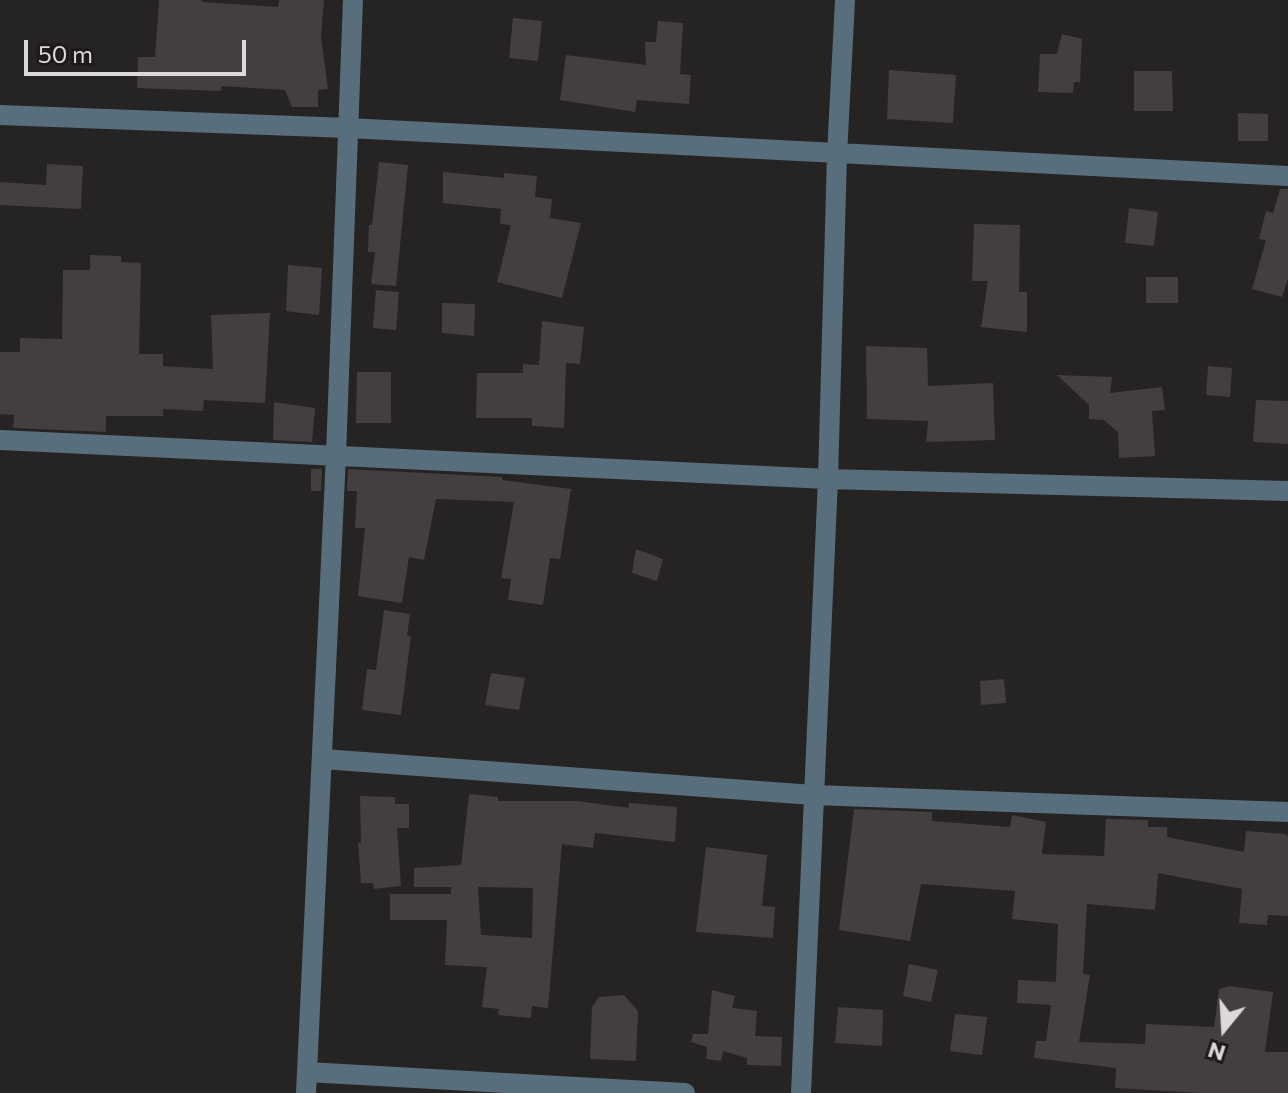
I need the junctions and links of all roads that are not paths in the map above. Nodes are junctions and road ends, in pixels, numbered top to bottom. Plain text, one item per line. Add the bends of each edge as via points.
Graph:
1 (353, 0) edge
2 (845, 0) edge
3 (0, 115) edge
4 (348, 128) junction
5 (837, 155) junction
6 (1288, 176) edge
7 (0, 440) edge
8 (336, 455) junction
9 (828, 479) junction
10 (1288, 491) edge
11 (323, 759) junction
12 (813, 795) junction
13 (1288, 812) edge
14 (307, 1083) edge
15 (685, 1093) edge
16 (801, 1093) edge

1 - 4 street
2 - 5 street
3 - 4 street
4 - 5 street
4 - 8 street
5 - 6 street
5 - 9 street
7 - 8 street
8 - 9 street
8 - 11 street
9 - 10 street
9 - 12 street
11 - 12 street
11 - 14 street
12 - 13 street
12 - 16 street
14 - 15 street

